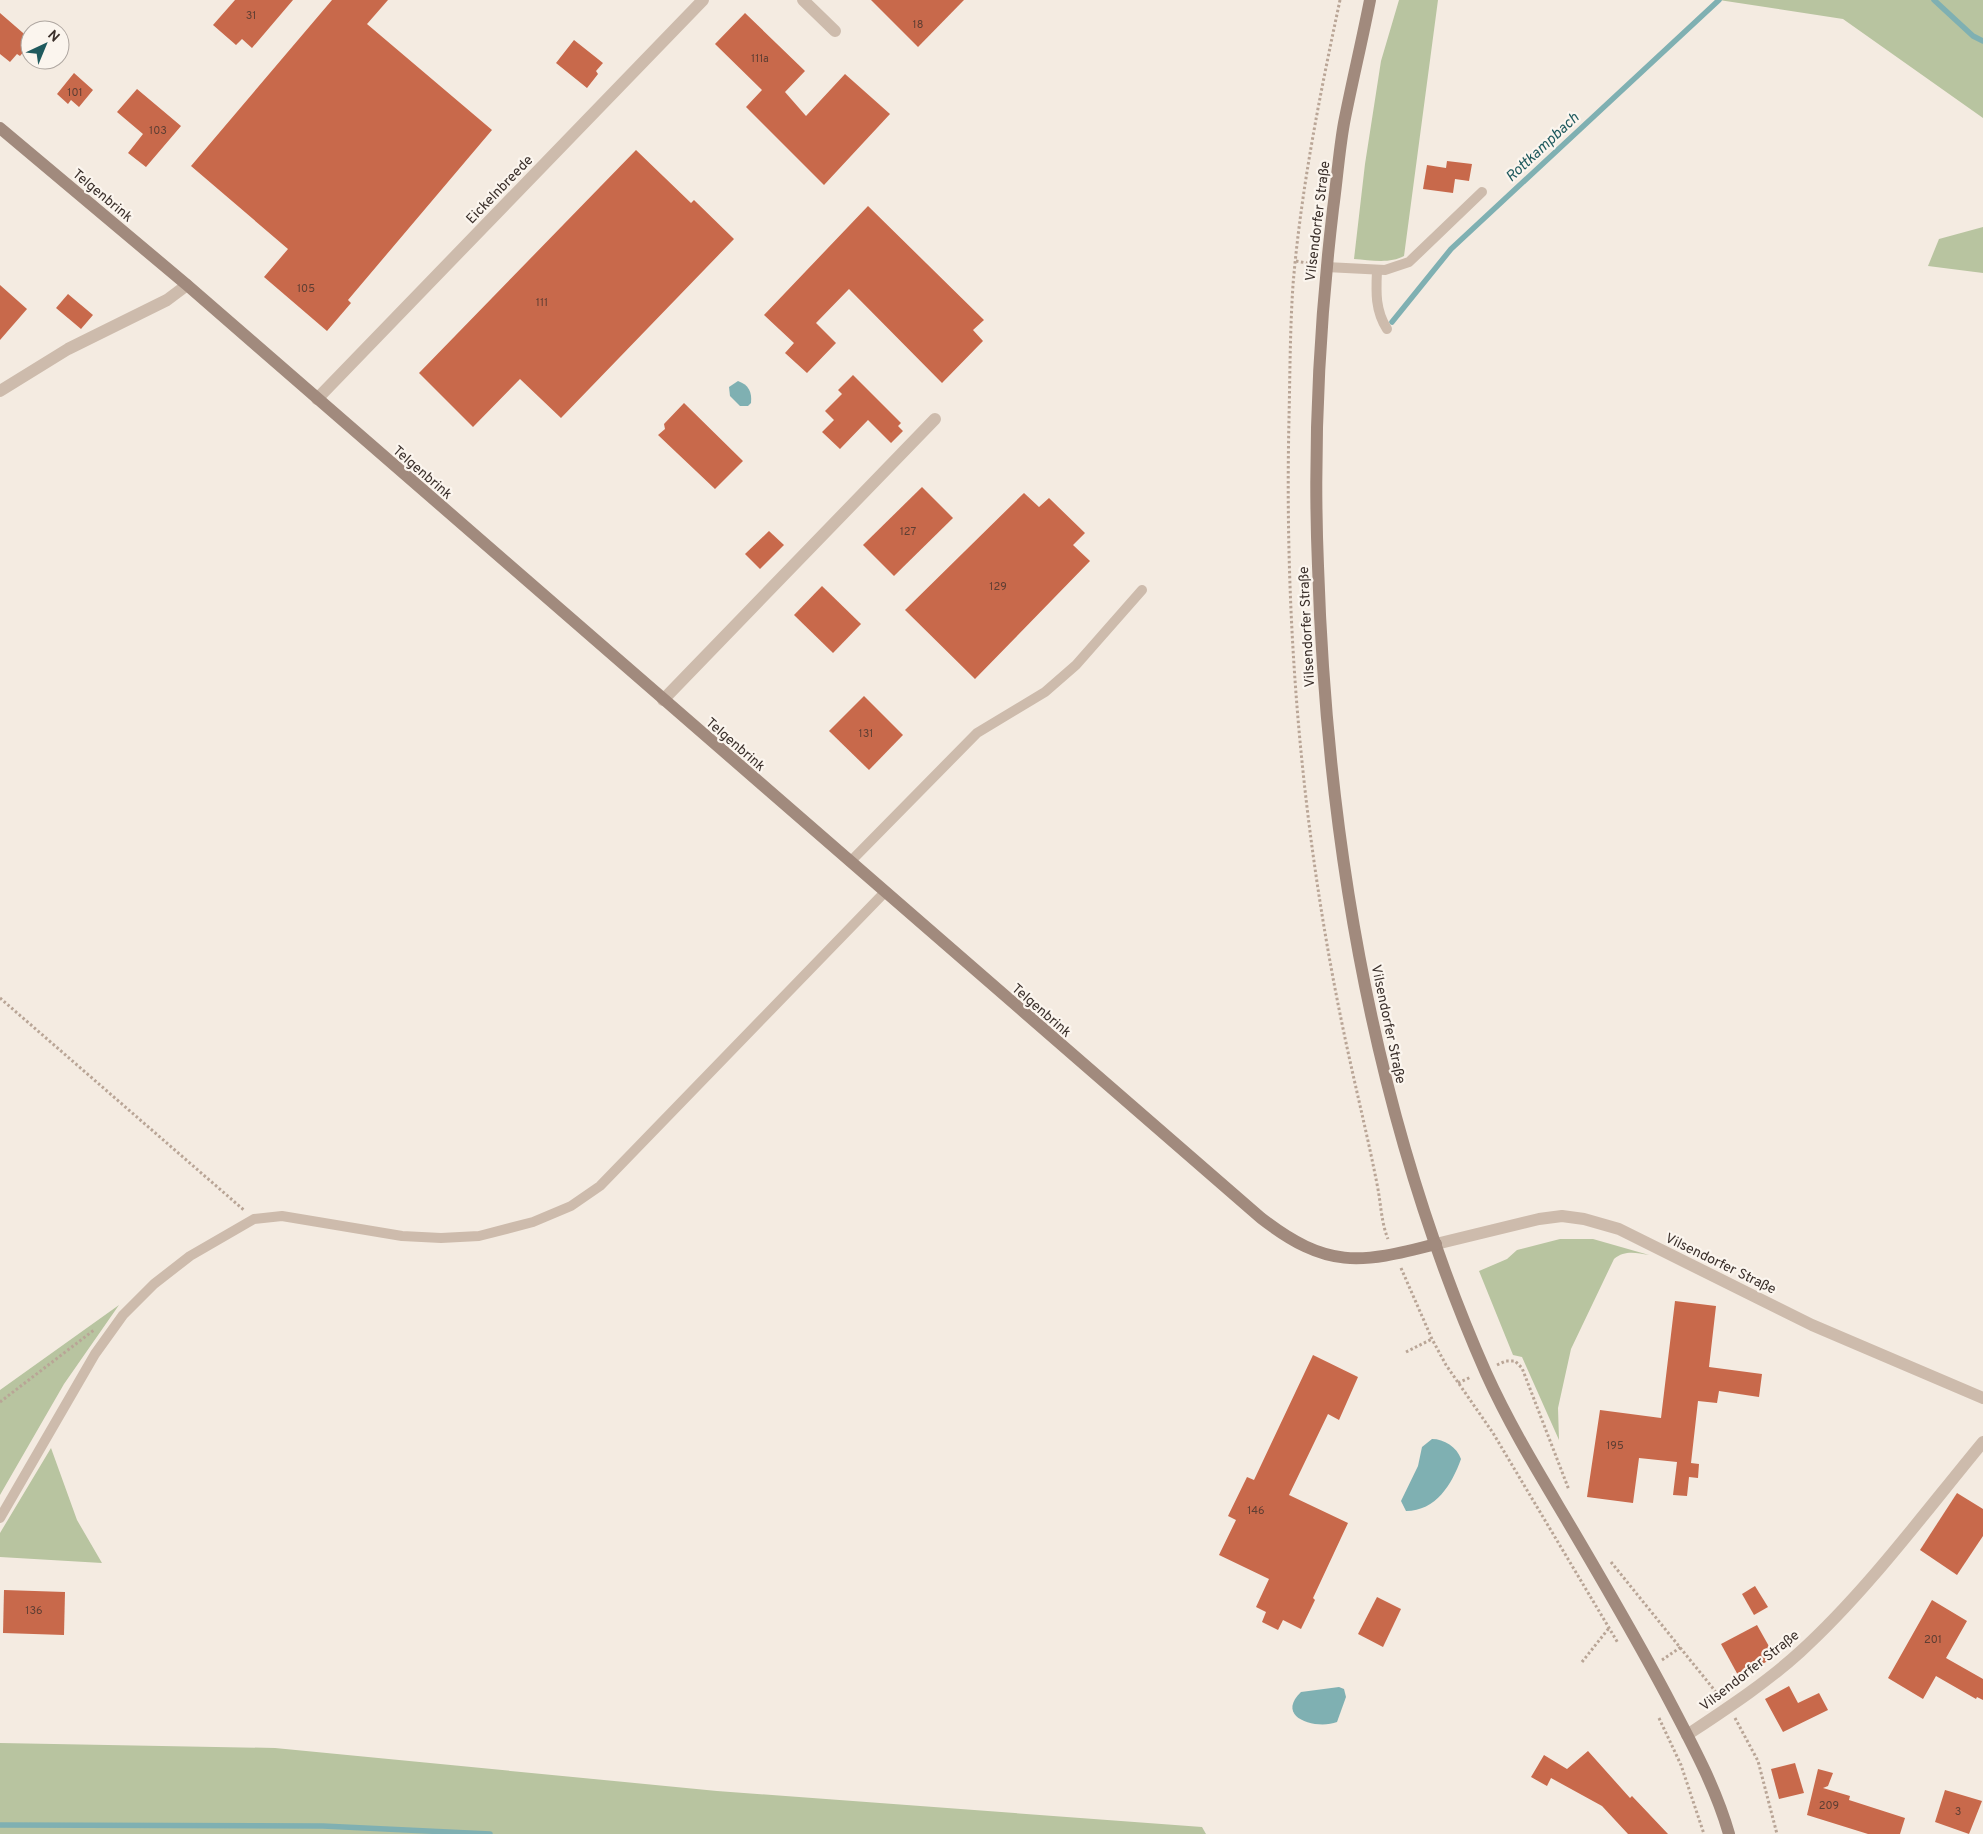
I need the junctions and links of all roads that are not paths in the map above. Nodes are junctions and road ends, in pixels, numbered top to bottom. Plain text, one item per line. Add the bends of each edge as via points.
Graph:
1 (703, 0) edge
2 (803, 0) edge
3 (1370, 0) edge
4 (835, 31) dead end
5 (0, 128) edge
6 (1482, 192) dead end
7 (1326, 267) junction
8 (1376, 270) junction
9 (187, 285) junction
10 (1388, 329) dead end
11 (0, 391) edge
12 (316, 399) junction
13 (935, 419) dead end
14 (1142, 590) dead end
15 (663, 700) junction
16 (850, 862) junction
17 (885, 892) junction
18 (1436, 1244) junction
19 (1983, 1398) edge
20 (1983, 1442) edge
21 (0, 1518) edge
22 (1688, 1736) junction
23 (1729, 1834) edge

1 - 12 street, Eickelnbreede
2 - 4 street
3 - 7 main road, Vilsendorfer Straße via 1344,126
5 - 9 main road, Telgenbrink
6 - 8 lane via 1409,262
7 - 8 lane
7 - 18 main road, Vilsendorfer Straße via 1318,384 1315,503 1321,656 1331,774 1356,940 1380,1056 1399,1131
8 - 10 lane via 1376,300
9 - 11 street via 167,300 68,349
9 - 12 main road, Telgenbrink
12 - 15 main road, Telgenbrink
13 - 15 street
14 - 16 lane via 1076,665 1045,692 977,733
15 - 16 main road, Telgenbrink
16 - 17 main road, Telgenbrink
17 - 18 main road, Telgenbrink via 1223,1187 1288,1239 1317,1252 1365,1259
17 - 21 lane via 600,1186 571,1206 501,1232 441,1238 402,1236 282,1216 254,1219 190,1256 154,1284 124,1315 95,1354
18 - 19 street, Vilsendorfer Straße via 1539,1219 1562,1216 1584,1219 1619,1229 1812,1325
18 - 22 main road, Vilsendorfer Straße via 1485,1370 1511,1426 1624,1618
20 - 22 street, Vilsendorfer Straße via 1829,1624 1800,1652
22 - 23 main road, Vilsendorfer Straße via 1717,1798

